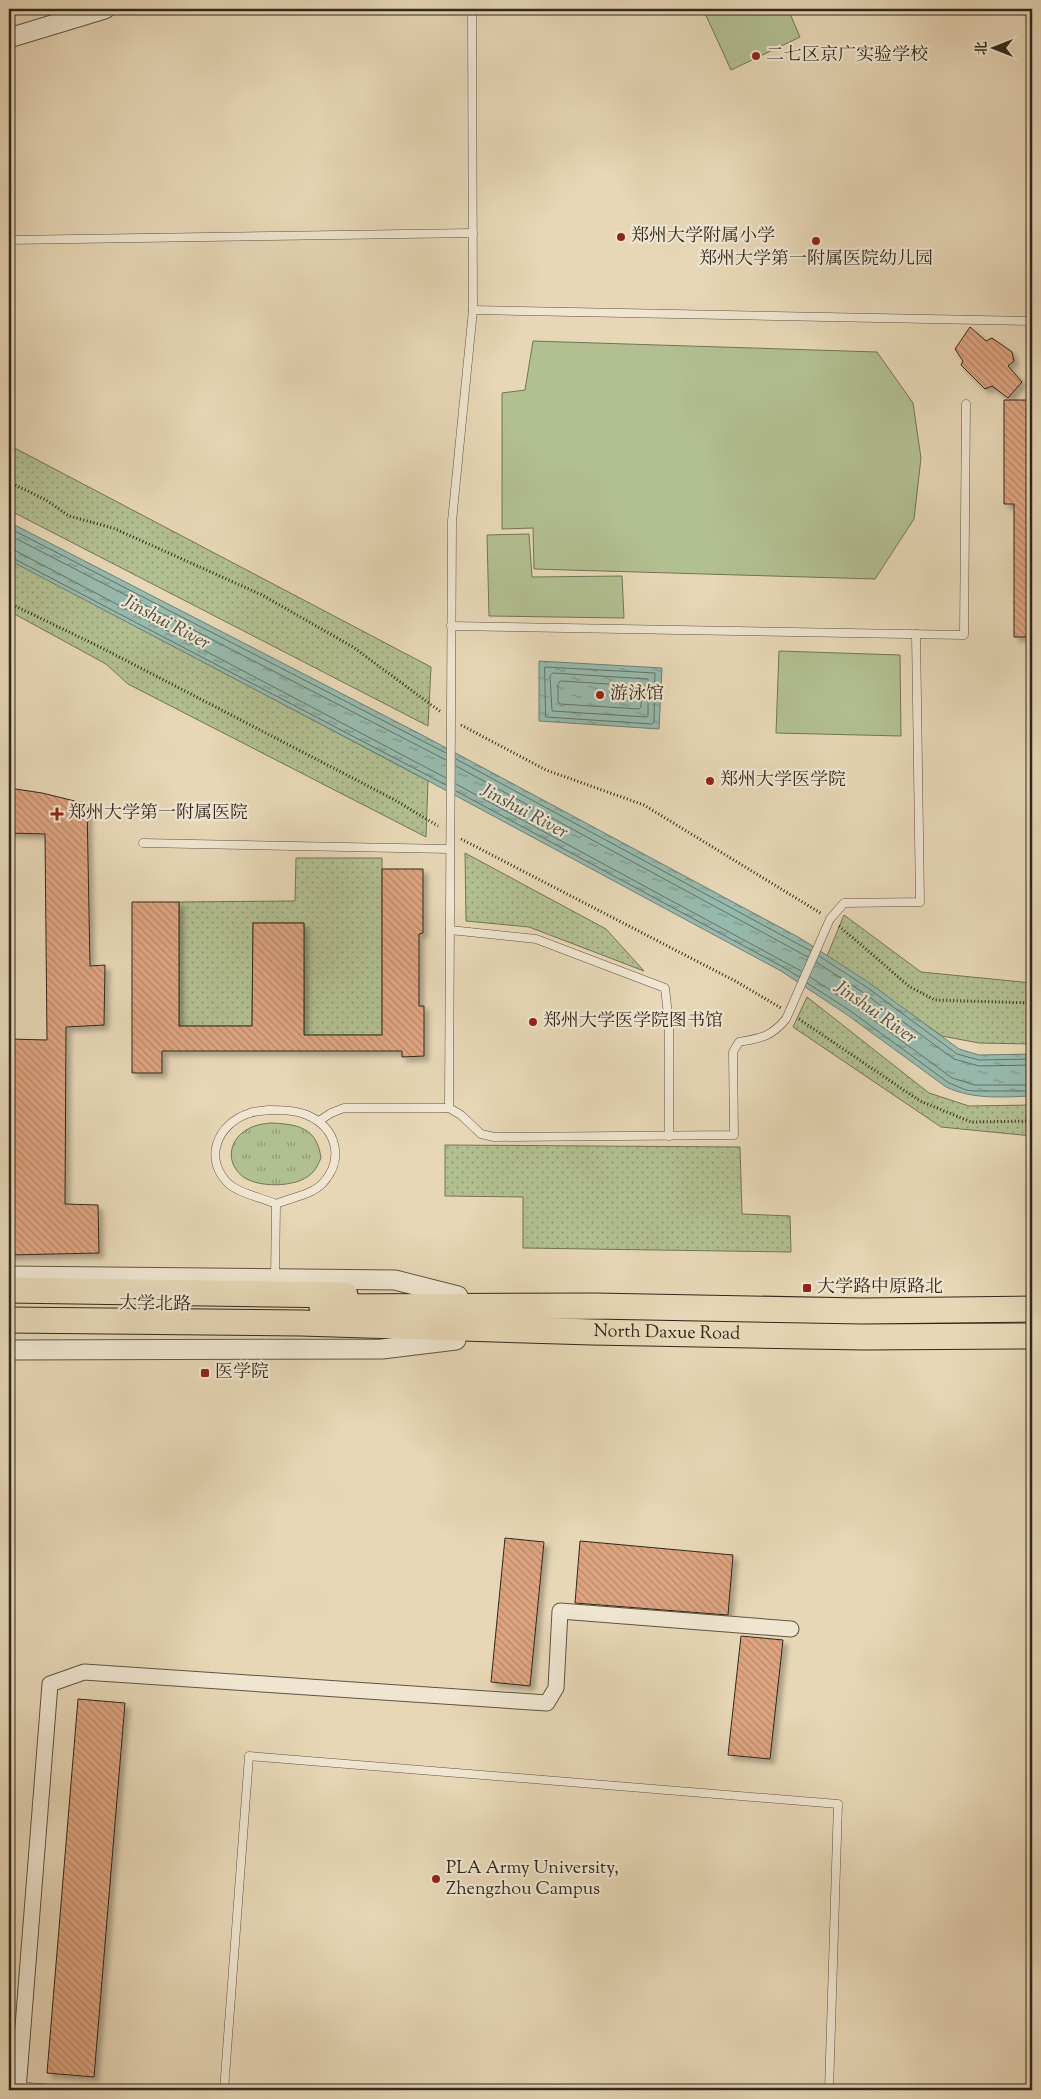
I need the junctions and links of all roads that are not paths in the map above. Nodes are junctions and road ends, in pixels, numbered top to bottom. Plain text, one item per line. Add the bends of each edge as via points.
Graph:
1 (105, 9) edge
2 (472, 9) edge
3 (9, 38) edge
4 (473, 233) junction
5 (9, 240) edge
6 (473, 310) junction
7 (1032, 321) edge
8 (966, 404) dead end
9 (451, 626) junction
10 (916, 634) junction
11 (143, 843) dead end
12 (450, 850) junction
13 (450, 930) junction
14 (449, 1108) junction
15 (319, 1121) junction
16 (670, 1136) junction
17 (276, 1204) junction
18 (9, 1276) edge
19 (276, 1279) junction
20 (9, 1290) edge
21 (458, 1296) junction
22 (9, 1304) edge
23 (595, 1306) junction
24 (1032, 1309) edge
25 (301, 1315) junction
26 (9, 1320) edge
27 (592, 1332) junction
28 (9, 1334) edge
29 (1032, 1336) edge
30 (456, 1340) junction
31 (9, 1350) edge
32 (791, 1629) dead end
33 (18, 2088) edge
34 (64, 2090) edge
35 (224, 2090) edge
36 (829, 2090) edge

1 - 3 street
2 - 4 lane
4 - 5 lane
4 - 6 lane
6 - 7 lane
6 - 9 lane via 452,521
8 - 10 lane via 964,636
9 - 10 lane
9 - 12 lane
10 - 16 lane via 920,902 844,903 830,919 789,1013 776,1031 765,1037 739,1042 733,1052 734,1135
11 - 12 lane
12 - 13 lane
13 - 14 lane
13 - 16 lane via 536,939 665,988 670,1023
14 - 15 lane via 344,1108
14 - 16 lane via 481,1134 494,1137
15 - 17 lane via 335,1145 336,1160 331,1173 306,1193
15 - 17 lane via 286,1110 250,1113 226,1127 218,1137 217,1166 230,1184 244,1193
17 - 19 lane
18 - 19 street
19 - 21 street via 395,1280
20 - 21 main road
21 - 23 main road
22 - 25 main road, 大学北路
23 - 24 main road, North Daxue Road via 862,1311
23 - 25 main road, North Daxue Road
25 - 26 main road, 大学北路
25 - 27 main road, North Daxue Road
27 - 29 main road, North Daxue Road via 862,1338
27 - 30 main road
28 - 30 main road
30 - 31 street via 382,1349
32 - 33 street via 560,1611 556,1688 547,1703 84,1672 50,1684
33 - 34 lane
35 - 36 lane via 249,1756 838,1804

